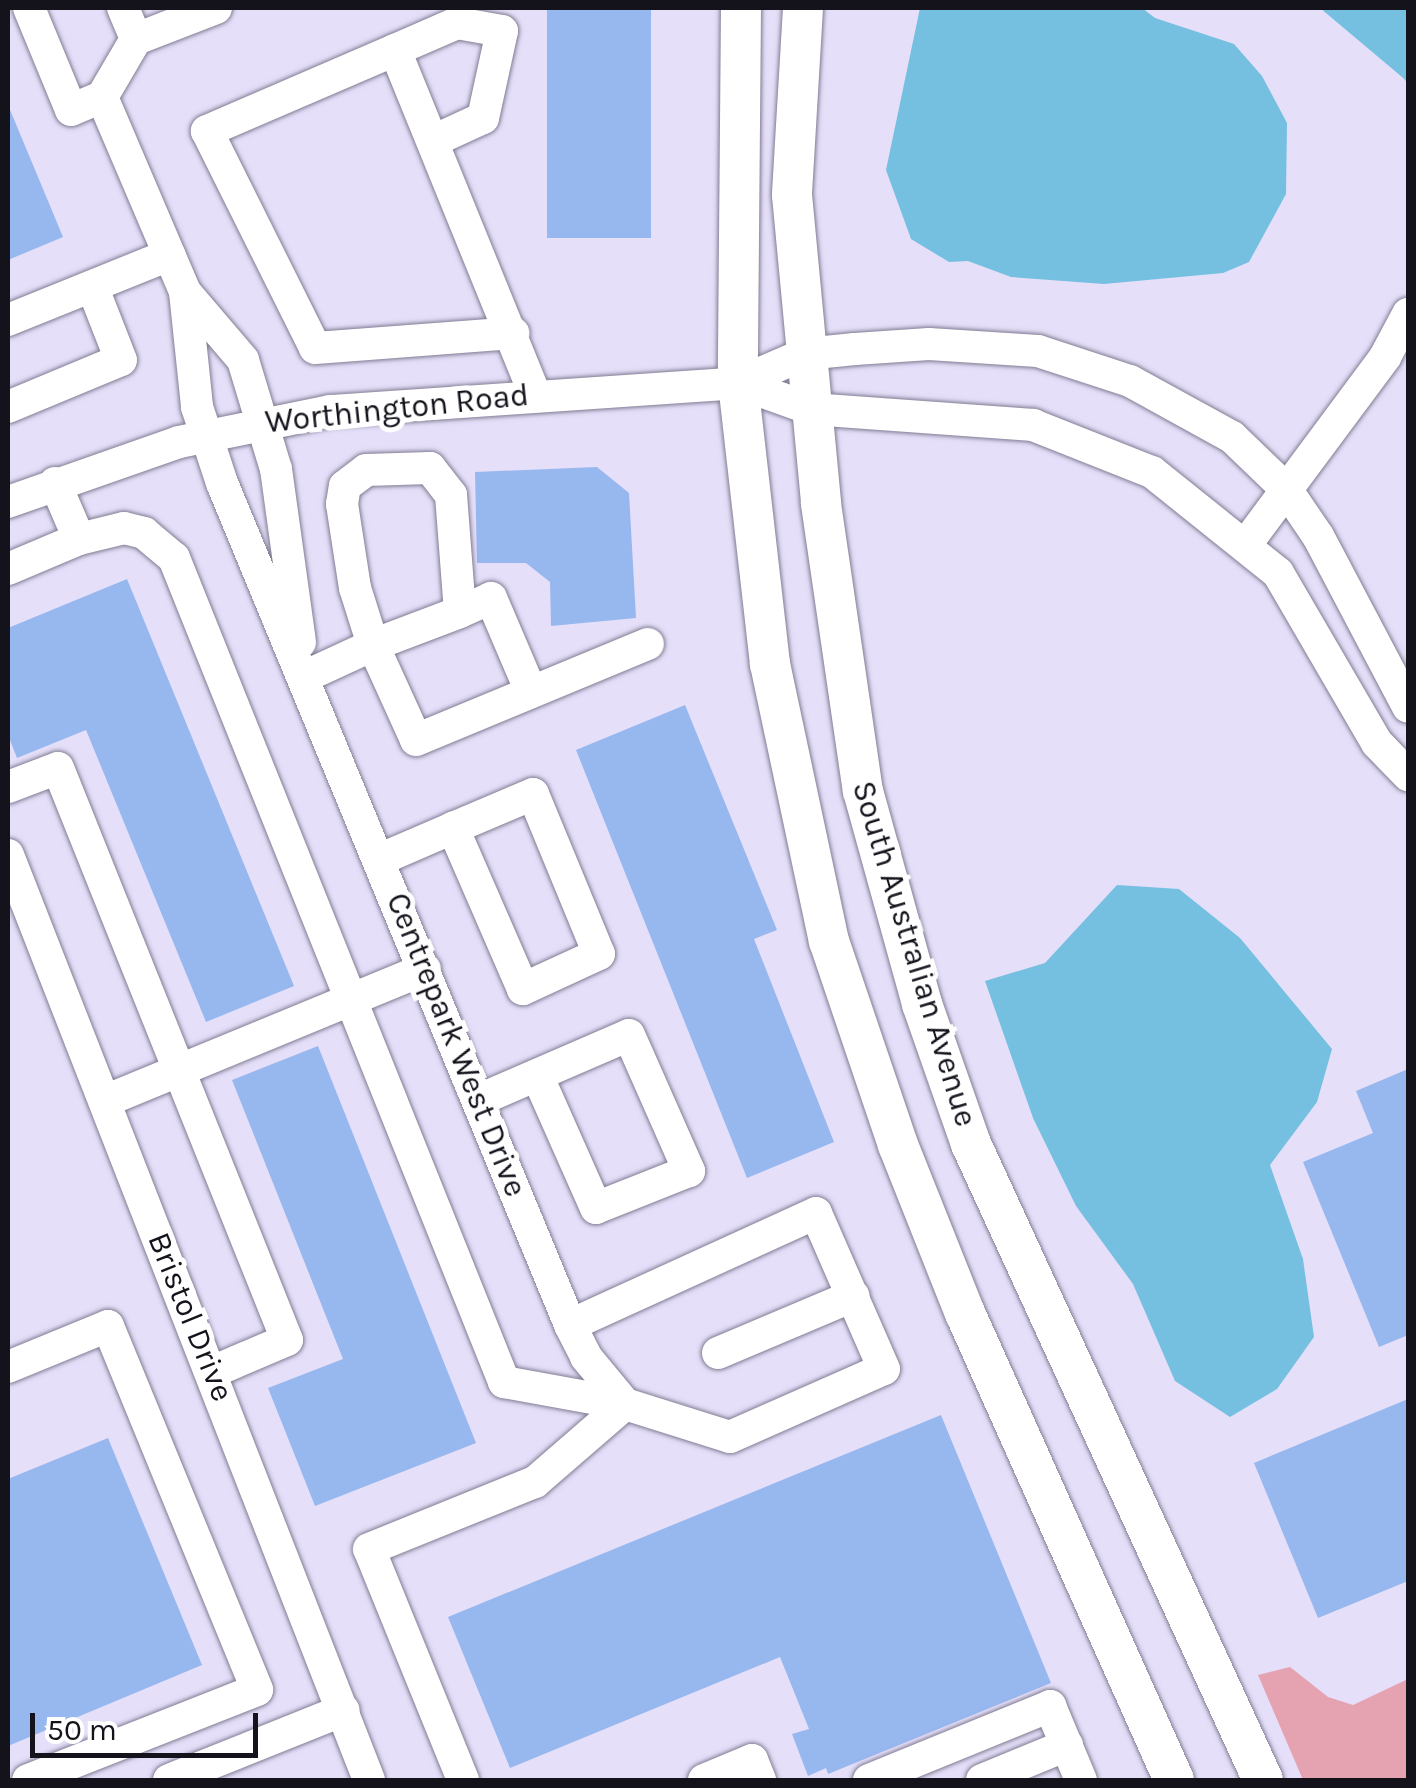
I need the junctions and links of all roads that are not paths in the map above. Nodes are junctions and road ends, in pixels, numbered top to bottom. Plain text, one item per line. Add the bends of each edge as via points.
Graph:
1 (29, 8) edge
2 (123, 8) edge
3 (216, 8) edge
4 (741, 8) edge
5 (803, 8) edge
6 (136, 39) junction
7 (395, 50) junction
8 (102, 97) junction
9 (433, 140) junction
10 (170, 254) junction
11 (92, 286) junction
12 (185, 292) junction
13 (1408, 314) edge
14 (8, 320) edge
15 (513, 333) junction
16 (805, 354) junction
17 (738, 383) junction
18 (535, 394) junction
19 (8, 407) edge
20 (811, 408) junction
21 (263, 422) junction
22 (204, 436) junction
23 (55, 483) junction
24 (1286, 489) junction
25 (8, 502) edge
26 (80, 540) junction
27 (1247, 542) junction
28 (8, 569) edge
29 (460, 612) junction
30 (648, 644) dead end
31 (374, 645) junction
32 (306, 676) junction
33 (532, 692) junction
34 (1408, 707) edge
35 (1408, 775) edge
36 (8, 787) edge
37 (453, 828) junction
38 (8, 855) edge
39 (380, 859) junction
40 (425, 968) junction
41 (351, 999) junction
42 (178, 1070) junction
43 (537, 1075) junction
44 (105, 1100) junction
45 (478, 1100) junction
46 (852, 1296) junction
47 (570, 1326) junction
48 (718, 1353) dead end
49 (8, 1367) edge
50 (212, 1372) junction
51 (625, 1404) junction
52 (344, 1710) junction
53 (1067, 1745) junction
54 (181, 1778) edge
55 (28, 1780) edge
56 (369, 1780) edge
57 (463, 1780) edge
58 (704, 1780) edge
59 (760, 1780) edge
60 (869, 1780) edge
61 (982, 1780) edge
62 (1082, 1780) edge
63 (1174, 1780) edge
64 (1263, 1780) edge

1 - 8 street via 71,110
2 - 6 street
3 - 6 street
4 - 17 main road, South Australian Avenue
5 - 16 main road, South Australian Avenue via 792,195
6 - 8 street
7 - 9 street
7 - 9 street via 457,23 502,31 483,118
7 - 15 street via 207,132 315,348
8 - 10 street
9 - 15 street
10 - 11 street
10 - 12 street
11 - 14 street
11 - 19 street via 122,360
12 - 21 street, Centrepark West Drive via 243,360
12 - 22 street, Centrepark West Drive
13 - 24 street
15 - 18 street
16 - 17 street
16 - 20 main road, South Australian Avenue
16 - 24 street via 984,345 1089,365 1183,405 1232,436
17 - 18 street, Worthington Road
17 - 20 street
17 - 63 main road, South Australian Avenue via 770,664 829,940 898,1145 965,1314
18 - 21 street, Worthington Road
20 - 27 street via 996,418 1073,437 1152,472
20 - 64 main road, South Australian Avenue via 863,791 922,1004 971,1144 1032,1285
21 - 22 street, Worthington Road
21 - 32 street, Centrepark West Drive
22 - 23 street, Worthington Road
22 - 32 street, Centrepark West Drive
23 - 25 street, Worthington Road
23 - 26 street
24 - 27 street
24 - 34 street
26 - 28 street
26 - 41 street via 124,528 160,543 174,558
27 - 35 street via 1300,606 1376,744
29 - 31 street
29 - 31 street via 447,484 418,465 357,473 344,486 342,504 355,588
29 - 33 street via 492,598
30 - 33 street
31 - 32 street
31 - 33 street via 416,740
32 - 39 street, Centrepark West Drive
36 - 42 street via 58,768
37 - 37 street via 533,794 599,954 524,989
37 - 39 street
38 - 44 street, Bristol Drive
39 - 40 street, Centrepark West Drive
40 - 41 street
40 - 45 street, Centrepark West Drive
41 - 42 street
41 - 51 street via 504,1382
42 - 44 street
42 - 50 street via 287,1340
43 - 43 street via 629,1034 689,1171 596,1208
43 - 45 street
44 - 50 street, Bristol Drive
45 - 47 street, Centrepark West Drive
46 - 47 street via 816,1212
46 - 48 street
46 - 51 street via 884,1369 730,1437
47 - 51 street, Centrepark West Drive
49 - 55 street via 108,1326 257,1690
50 - 52 street, Bristol Drive
51 - 57 street via 536,1482 370,1548
52 - 54 street
52 - 56 street, Bristol Drive
53 - 60 street via 1050,1706
53 - 61 street
53 - 62 street
58 - 59 street via 752,1760

